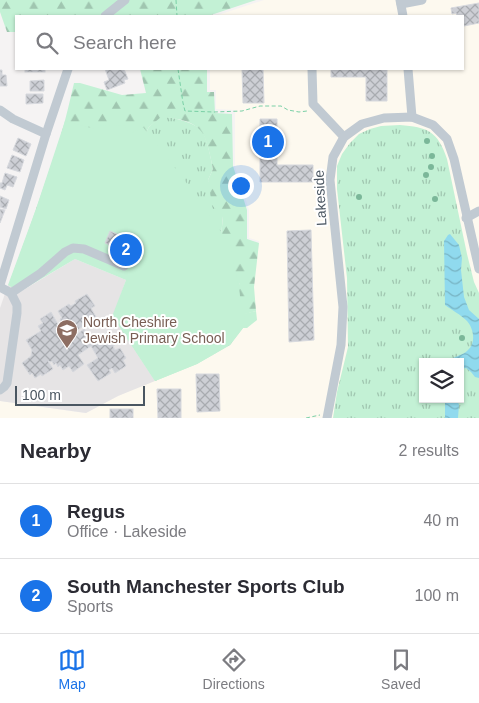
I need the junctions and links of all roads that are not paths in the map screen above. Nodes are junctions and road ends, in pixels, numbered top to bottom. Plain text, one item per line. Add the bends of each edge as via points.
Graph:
1 (125, 0) edge
2 (422, 0) edge
3 (400, 2) edge
4 (106, 15) edge
5 (403, 15) edge
6 (68, 70) edge
7 (312, 70) edge
8 (408, 70) edge
9 (0, 110) edge
10 (412, 117) junction
11 (46, 134) junction
12 (344, 137) junction
13 (479, 211) edge
14 (466, 218) junction
15 (124, 266) dead end
16 (3, 269) edge
17 (479, 269) edge
18 (0, 286) edge
19 (11, 293) junction
20 (0, 390) edge
21 (327, 416) edge

1 - 4 street
2 - 3 street
3 - 5 street
6 - 11 street
7 - 12 street via 313,104
8 - 10 street
9 - 11 street
10 - 12 street, Lakeside via 384,118 362,124
10 - 14 street, Lakeside via 433,125 447,139
11 - 16 street
12 - 21 street, Lakeside via 333,157 330,180 343,307 341,346
13 - 14 street
14 - 17 street, Lakeside
15 - 19 street via 84,249 73,248
16 - 18 street
18 - 19 street
19 - 20 street via 17,313 7,383

